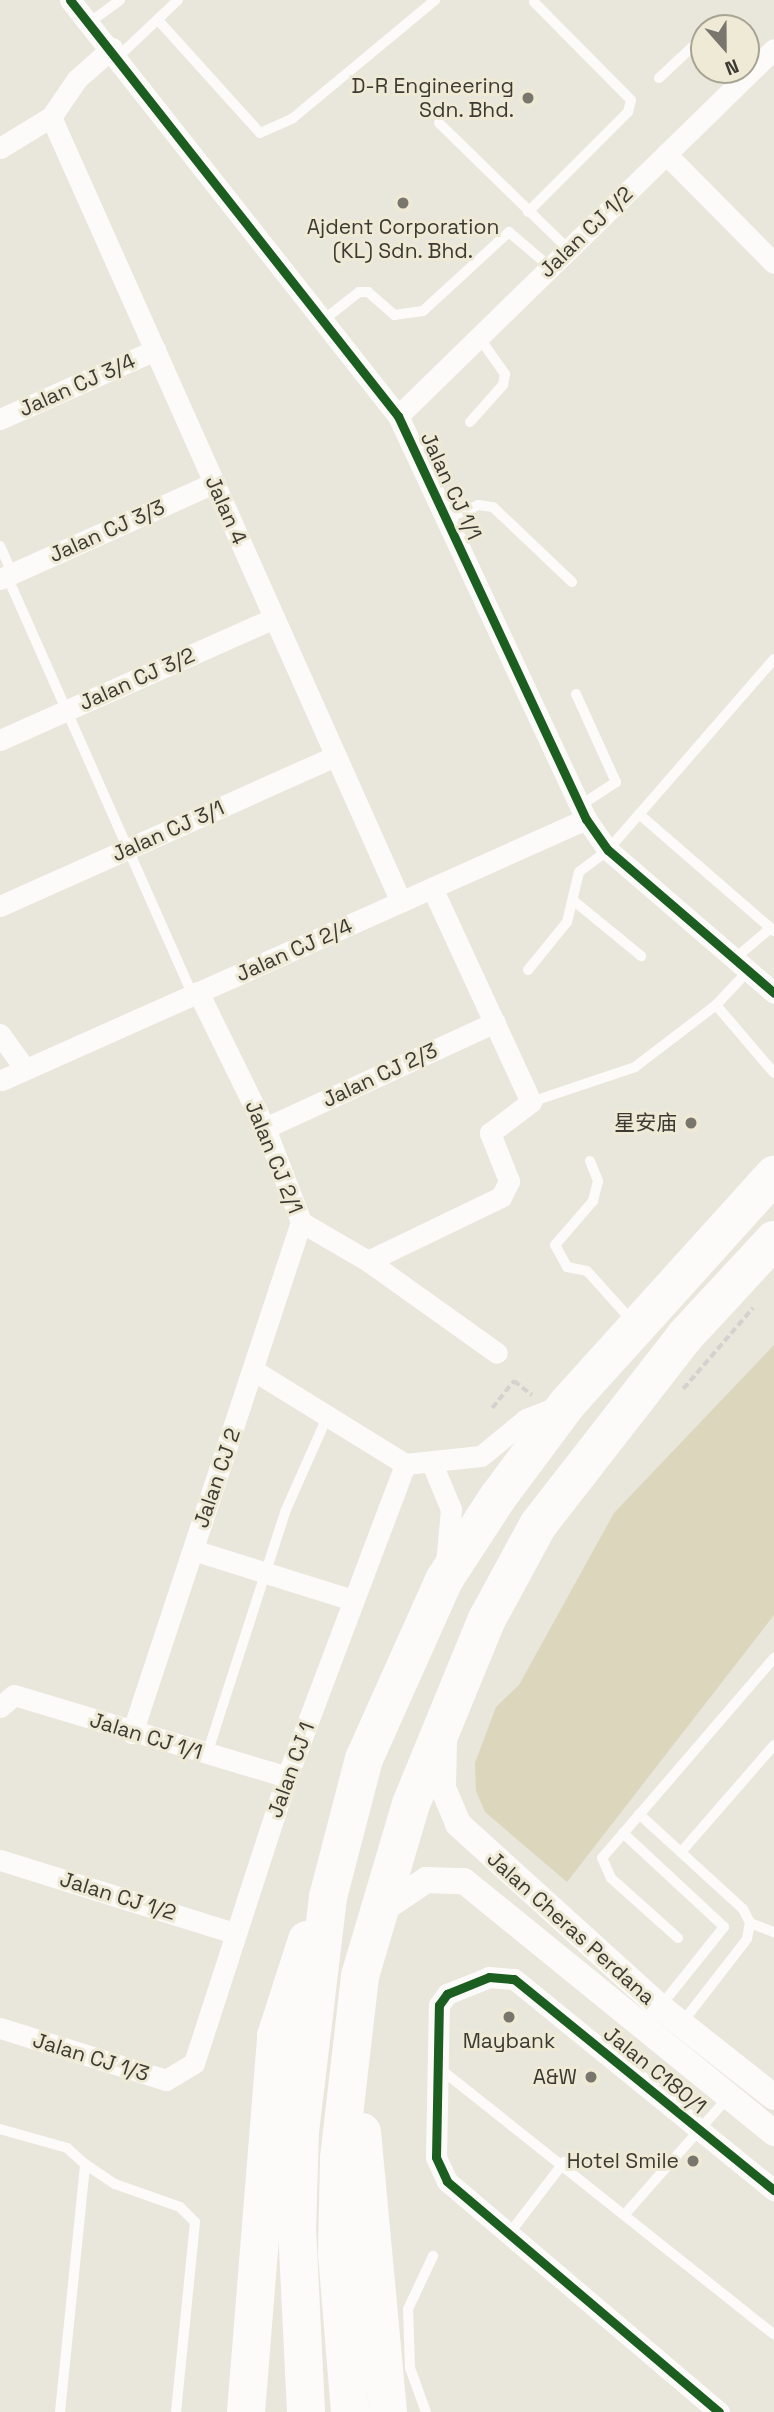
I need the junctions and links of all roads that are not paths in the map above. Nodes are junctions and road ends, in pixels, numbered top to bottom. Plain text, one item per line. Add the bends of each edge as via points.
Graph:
1 (70, 0) edge
2 (120, 0) edge
3 (178, 0) edge
4 (435, 0) edge
5 (534, 2) edge
6 (158, 20) junction
7 (90, 22) junction
8 (690, 49) edge
9 (774, 49) edge
10 (115, 52) junction
11 (760, 60) edge
12 (659, 78) dead end
13 (734, 84) edge
14 (51, 117) junction
15 (439, 122) dead end
16 (0, 148) edge
17 (666, 155) junction
18 (528, 212) junction
19 (568, 249) junction
20 (774, 263) edge
21 (550, 267) junction
22 (326, 318) junction
23 (478, 336) junction
24 (155, 350) junction
25 (398, 416) junction
26 (0, 419) edge
27 (470, 422) dead end
28 (214, 483) junction
29 (448, 518) junction
30 (0, 546) edge
31 (6, 576) edge
32 (572, 582) dead end
33 (274, 618) junction
34 (774, 659) edge
35 (576, 694) dead end
36 (66, 710) junction
37 (0, 740) edge
38 (336, 756) junction
39 (582, 813) junction
40 (639, 814) junction
41 (128, 849) junction
42 (608, 850) junction
43 (432, 888) junction
44 (574, 901) junction
45 (401, 902) junction
46 (0, 906) edge
47 (772, 929) edge
48 (641, 956) dead end
49 (741, 965) junction
50 (528, 970) dead end
51 (196, 993) junction
52 (774, 993) edge
53 (716, 1005) junction
54 (495, 1022) junction
55 (0, 1034) edge
56 (25, 1069) junction
57 (774, 1073) edge
58 (2, 1080) dead end
59 (531, 1102) junction
60 (265, 1128) junction
61 (590, 1161) dead end
62 (774, 1175) edge
63 (301, 1222) junction
64 (774, 1240) edge
65 (368, 1261) junction
66 (637, 1327) junction
67 (497, 1353) dead end
68 (254, 1370) junction
69 (567, 1404) junction
70 (327, 1417) junction
71 (405, 1464) junction
72 (433, 1466) junction
73 (192, 1550) junction
74 (266, 1573) junction
75 (444, 1580) junction
76 (353, 1600) junction
77 (774, 1658) edge
78 (3, 1702) edge
79 (445, 1716) junction
80 (132, 1733) junction
81 (774, 1745) edge
82 (207, 1754) junction
83 (287, 1777) junction
84 (639, 1814) junction
85 (623, 1832) junction
86 (682, 1851) junction
87 (0, 1860) edge
88 (328, 1897) junction
89 (375, 1916) junction
90 (750, 1923) junction
91 (774, 1932) edge
92 (235, 1933) junction
93 (678, 1938) dead end
94 (660, 2007) junction
95 (681, 2024) junction
96 (0, 2028) edge
97 (353, 2039) junction
98 (437, 2067) junction
99 (182, 2076) joint
100 (729, 2096) junction
101 (774, 2097) edge
102 (0, 2129) edge
103 (700, 2129) junction
104 (774, 2133) edge
105 (564, 2162) junction
106 (85, 2164) junction
107 (774, 2190) edge
108 (626, 2213) junction
109 (509, 2234) junction
110 (433, 2256) dead end
111 (774, 2334) edge
112 (243, 2408) edge
113 (60, 2412) edge
114 (176, 2412) edge
115 (306, 2412) edge
116 (351, 2412) edge
117 (388, 2412) edge
118 (426, 2412) edge
119 (719, 2412) edge

1 - 7 street, Jalan CJ 1/1
2 - 7 lane
3 - 6 lane
4 - 6 lane via 293,118 260,133
5 - 18 lane via 631,100 628,112
6 - 10 lane
7 - 10 street, Jalan CJ 1/1
8 - 12 lane
9 - 11 street, Jalan CJ 1/2
10 - 14 street via 77,79
10 - 22 street, Jalan CJ 1/1
13 - 17 street, Jalan CJ 1/2
14 - 16 street
14 - 24 street, Jalan 4
15 - 18 lane
17 - 19 street, Jalan CJ 1/2
17 - 20 street
18 - 19 lane
19 - 21 street, Jalan CJ 1/2
21 - 22 lane via 509,232 424,311 394,315 368,292 359,292
21 - 23 street, Jalan CJ 1/2
22 - 25 street, Jalan CJ 1/1
23 - 25 street, Jalan CJ 1/2
23 - 27 lane via 505,374 503,385
24 - 26 street, Jalan CJ 3/4
24 - 28 street, Jalan 4
25 - 29 street, Jalan CJ 1/1
28 - 31 street, Jalan CJ 3/3
28 - 33 street, Jalan 4
29 - 32 lane via 478,505 493,507
29 - 39 street, Jalan CJ 1/1
30 - 31 lane
31 - 36 lane
33 - 36 street, Jalan CJ 3/2
33 - 38 street, Jalan 4
34 - 40 lane
35 - 39 lane via 615,782
36 - 37 street, Jalan CJ 3/2
36 - 41 lane
38 - 41 street, Jalan CJ 3/1
38 - 45 street, Jalan 4
39 - 42 street, Jalan CJ 1/1
39 - 43 street, Jalan CJ 2/4
40 - 42 lane
40 - 47 lane
41 - 46 street, Jalan CJ 3/1
41 - 51 lane
42 - 44 lane via 579,872
42 - 49 street, Jalan CJ 1/1
43 - 45 street, Jalan CJ 2/4
43 - 54 street
44 - 48 lane
44 - 50 lane via 567,922
45 - 51 street, Jalan CJ 2/4
47 - 49 lane
49 - 52 street, Jalan CJ 1/1
49 - 53 lane
51 - 56 street, Jalan CJ 2/4
51 - 60 street, Jalan CJ 2/1
53 - 57 lane
53 - 59 lane via 635,1067
54 - 59 street
54 - 60 street, Jalan CJ 2/3
55 - 56 street
56 - 58 street, Jalan CJ 2/4
59 - 65 street via 490,1133 509,1181 501,1197
60 - 63 street, Jalan CJ 2/1
61 - 66 lane via 598,1181 593,1201 555,1245 567,1267 587,1271
62 - 66 highway
63 - 65 street, Jalan CJ 2/1
63 - 68 street, Jalan CJ 2
64 - 79 highway via 685,1336 538,1525
65 - 67 street, Jalan CJ 2/1
66 - 69 highway
68 - 70 street
68 - 73 street, Jalan CJ 2
69 - 72 street via 526,1419 481,1456
69 - 75 highway
70 - 71 street
70 - 74 lane
71 - 72 street
71 - 76 street, Jalan CJ 1
72 - 75 street via 451,1509
73 - 74 street
73 - 80 street, Jalan CJ 2
74 - 76 street
74 - 82 lane
75 - 88 highway via 364,1759
76 - 83 street, Jalan CJ 1
77 - 84 lane
78 - 80 street, Jalan CJ 1/1
79 - 89 highway
79 - 94 street, Jalan Cheras Perdana via 443,1788 458,1824
80 - 82 street, Jalan CJ 1/1
81 - 86 lane
82 - 83 street, Jalan CJ 1/1
83 - 92 street, Jalan CJ 1
84 - 85 lane
84 - 86 lane
85 - 93 lane via 602,1858 603,1868
85 - 94 lane via 724,1927
86 - 90 lane via 743,1909
87 - 92 street, Jalan CJ 1/2
88 - 112 highway via 295,1964 276,2036
88 - 115 highway via 300,2132 297,2244
89 - 97 highway
89 - 100 street, Jalan Cheras Perdana via 426,1880 464,1881
90 - 91 lane
90 - 95 lane via 747,1939
92 - 99 street, Jalan CJ 1 via 194,2063
94 - 95 street, Jalan Cheras Perdana
95 - 101 street, Jalan Cheras Perdana
96 - 99 street, Jalan CJ 1/3 via 166,2080
97 - 116 highway via 339,2158 337,2253
97 - 117 highway
98 - 103 street, Jalan C180/1 via 437,2019 447,1994 489,1977 514,1979
98 - 105 lane
98 - 109 street via 436,2157 447,2181
100 - 103 lane
100 - 104 street, Jalan Cheras Perdana
102 - 106 lane via 67,2148
103 - 107 street, Jalan C180/1
103 - 108 lane
105 - 108 lane
105 - 109 lane
106 - 113 lane
106 - 114 lane via 116,2184 180,2207 195,2222
108 - 111 lane
109 - 119 street
110 - 118 lane via 408,2309 410,2368

